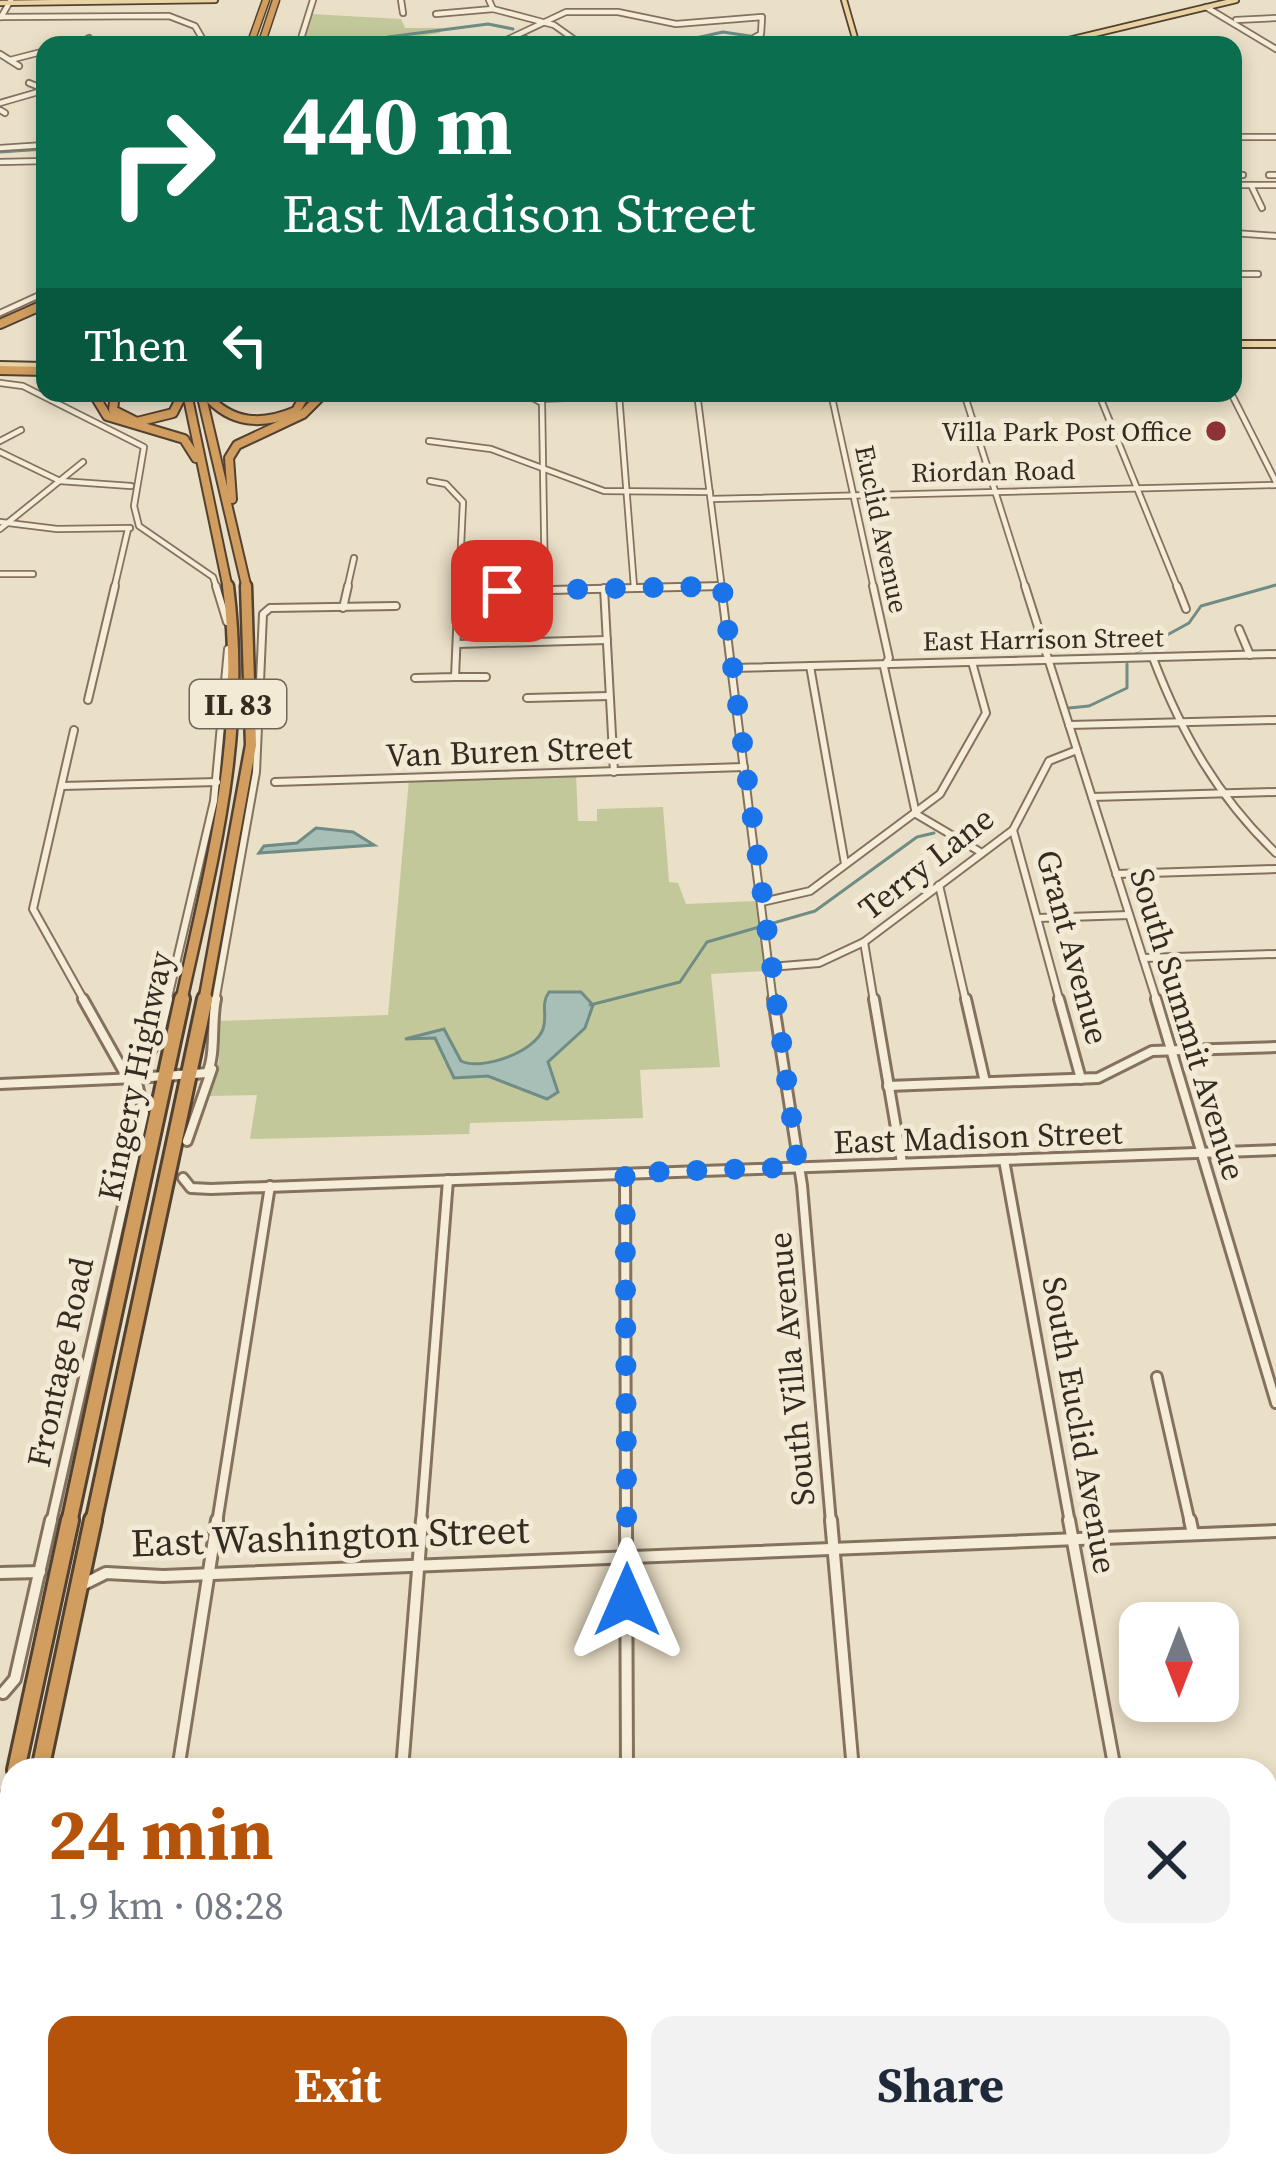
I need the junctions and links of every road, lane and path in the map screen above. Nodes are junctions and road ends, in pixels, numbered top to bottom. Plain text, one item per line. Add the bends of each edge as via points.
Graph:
1 (215, 0) edge
2 (290, 0) edge
3 (313, 0) edge
4 (401, 0) edge
5 (489, 0) edge
6 (844, 0) edge
7 (1226, 0) edge
8 (1236, 0) edge
9 (157, 1) edge
10 (256, 1) edge
11 (89, 2) edge
12 (123, 2) edge
13 (7, 3) edge
14 (29, 3) edge
15 (270, 3) edge
16 (1207, 6) junction
17 (493, 9) junction
18 (403, 13) dead end
19 (436, 14) dead end
20 (117, 16) junction
21 (3, 17) edge
22 (1276, 18) edge
23 (1237, 20) junction
24 (544, 21) junction
25 (204, 36) edge
26 (255, 36) edge
27 (263, 36) edge
28 (302, 36) edge
29 (512, 36) edge
30 (573, 36) edge
31 (757, 36) edge
32 (854, 36) edge
33 (1085, 36) edge
34 (1276, 47) edge
35 (0, 54) edge
36 (36, 54) edge
37 (10, 61) junction
38 (19, 66) dead end
39 (29, 82) dead end
40 (36, 86) edge
41 (36, 94) edge
42 (2, 109) edge
43 (1242, 137) edge
44 (1276, 137) edge
45 (36, 146) edge
46 (0, 148) edge
47 (36, 159) edge
48 (0, 161) edge
49 (1272, 179) edge
50 (1254, 183) junction
51 (1242, 185) edge
52 (1262, 208) dead end
53 (1242, 234) edge
54 (1276, 236) edge
55 (1242, 274) edge
56 (1258, 274) dead end
57 (36, 299) edge
58 (36, 308) edge
59 (36, 308) edge
60 (1, 323) edge
61 (1242, 346) edge
62 (1276, 346) edge
63 (0, 369) edge
64 (36, 370) edge
65 (36, 370) edge
66 (0, 383) edge
67 (36, 393) edge
68 (55, 402) edge
69 (98, 402) edge
70 (112, 402) edge
71 (180, 402) edge
72 (187, 402) edge
73 (204, 402) edge
74 (211, 402) edge
75 (301, 402) edge
76 (315, 402) edge
77 (538, 402) edge
78 (620, 402) edge
79 (698, 402) edge
80 (833, 402) edge
81 (967, 402) edge
82 (1102, 402) dead end
83 (1236, 402) edge
84 (21, 430) dead end
85 (0, 441) edge
86 (429, 441) dead end
87 (0, 452) edge
88 (83, 462) dead end
89 (544, 470) junction
90 (60, 482) junction
91 (430, 482) dead end
92 (1276, 483) edge
93 (131, 486) dead end
94 (1136, 489) junction
95 (995, 492) junction
96 (628, 494) junction
97 (710, 495) junction
98 (854, 495) junction
99 (215, 507) junction
100 (2, 525) edge
101 (139, 526) junction
102 (128, 529) junction
103 (237, 542) junction
104 (354, 558) dead end
105 (0, 574) edge
106 (33, 574) dead end
107 (722, 586) junction
108 (634, 587) junction
109 (604, 588) junction
110 (544, 590) junction
111 (459, 592) junction
112 (396, 606) dead end
113 (343, 608) junction
114 (1186, 609) dead end
115 (1239, 629) dead end
116 (607, 640) junction
117 (457, 644) junction
118 (1276, 654) edge
119 (1250, 655) junction
120 (1153, 658) junction
121 (1049, 661) junction
122 (972, 662) junction
123 (887, 664) junction
124 (810, 666) junction
125 (733, 668) junction
126 (455, 677) junction
127 (485, 677) dead end
128 (415, 678) dead end
129 (609, 696) junction
130 (527, 698) dead end
131 (88, 700) dead end
132 (1276, 719) edge
133 (1178, 722) junction
134 (1070, 724) junction
135 (74, 730) dead end
136 (1077, 750) junction
137 (745, 767) junction
138 (614, 772) junction
139 (218, 782) junction
140 (274, 782) dead end
141 (62, 786) junction
142 (1276, 791) edge
143 (1217, 793) junction
144 (1092, 797) junction
145 (916, 814) junction
146 (1013, 830) junction
147 (982, 853) junction
148 (1276, 853) edge
149 (845, 864) junction
150 (1276, 869) edge
151 (1116, 874) junction
152 (939, 885) junction
153 (762, 902) junction
154 (1130, 915) junction
155 (1038, 918) junction
156 (864, 942) junction
157 (1276, 953) edge
158 (1143, 958) junction
159 (770, 967) junction
160 (1276, 1047) edge
161 (1172, 1051) junction
162 (212, 1068) junction
163 (184, 1077) junction
164 (136, 1078) junction
165 (165, 1078) junction
166 (1082, 1079) junction
167 (985, 1082) junction
168 (0, 1084) edge
169 (888, 1086) junction
170 (187, 1141) dead end
171 (1276, 1150) edge
172 (1205, 1153) junction
173 (1004, 1160) junction
174 (902, 1163) junction
175 (798, 1167) junction
176 (625, 1173) junction
177 (183, 1178) dead end
178 (448, 1180) junction
179 (270, 1186) junction
180 (1157, 1377) dead end
181 (1276, 1403) edge
182 (1276, 1531) edge
183 (1193, 1534) junction
184 (1073, 1539) junction
185 (834, 1549) junction
186 (85, 1557) junction
187 (626, 1557) junction
188 (418, 1565) junction
189 (40, 1572) junction
190 (0, 1573) edge
191 (106, 1573) junction
192 (209, 1574) junction
193 (79, 1587) junction
194 (3, 1693) edge
195 (19, 1758) edge
196 (43, 1758) edge
197 (180, 1758) edge
198 (403, 1758) edge
199 (627, 1758) edge
200 (852, 1758) edge
201 (1113, 1758) edge

1 - 9 main road
2 - 15 highway
3 - 28 street
4 - 18 street
5 - 17 street
6 - 32 main road
7 - 16 main road
8 - 16 main road
9 - 12 main road
10 - 15 highway
11 - 12 main road
11 - 14 main road
12 - 20 street
13 - 14 main road
13 - 21 street
15 - 26 highway
15 - 27 highway
16 - 23 street
16 - 33 main road
17 - 19 street
17 - 24 street
20 - 21 street
20 - 25 street via 178,18
22 - 23 street
23 - 34 street
24 - 29 street
24 - 30 street
24 - 31 street via 586,11 674,24 759,16
35 - 37 street
36 - 37 street
37 - 38 street
39 - 40 street
41 - 42 street
43 - 44 street
45 - 46 street
47 - 48 street
49 - 50 street
50 - 51 street
50 - 52 street
53 - 54 street
55 - 56 street
57 - 60 street
58 - 60 main road
59 - 60 highway
61 - 62 main road
63 - 64 main road
63 - 65 highway
66 - 67 street
68 - 101 street via 144,447 134,506
69 - 99 highway via 107,416 194,448
70 - 71 highway via 115,413 137,422 173,413
72 - 99 highway, Kingery Highway / IL 83
73 - 103 highway, Kingery Highway / IL 83
74 - 75 highway via 228,418 257,422 296,411
76 - 103 highway via 241,442 229,458
77 - 89 street
78 - 96 street
79 - 97 street, South Villa Avenue
80 - 98 street, Euclid Avenue
81 - 95 street, South Summit Avenue
82 - 94 street
83 - 92 street
84 - 85 street
86 - 89 street, Riordan Road via 481,446
87 - 90 street
88 - 90 street
89 - 96 street, Riordan Road
89 - 110 street
90 - 93 street
90 - 100 street
91 - 111 street via 463,499
92 - 94 street, Riordan Road
94 - 95 street, Riordan Road
94 - 114 street
95 - 98 street, Riordan Road
95 - 121 street, South Summit Avenue
96 - 97 street, Riordan Road
96 - 108 street
97 - 98 street, Riordan Road
97 - 107 street, South Villa Avenue
98 - 123 street, Euclid Avenue
99 - 165 highway, Kingery Highway / IL 83 via 237,630 236,734
100 - 102 street
101 - 102 street
101 - 139 street, Frontage Road via 206,571 222,593 228,650
102 - 131 street
103 - 163 highway, Kingery Highway / IL 83 via 250,613 251,745
104 - 113 street
105 - 106 street
107 - 108 street
107 - 125 street, South Villa Avenue
108 - 109 street
109 - 110 street
109 - 116 street
110 - 111 street
111 - 117 street
112 - 113 street
113 - 162 street via 263,614 264,728 209,1030
115 - 119 street
116 - 117 street
116 - 129 street
117 - 126 street
118 - 119 street, East Harrison Street
119 - 120 street, East Harrison Street
120 - 121 street, East Harrison Street
120 - 133 street
121 - 122 street, East Harrison Street
121 - 134 street, South Summit Avenue
122 - 123 street, East Harrison Street
122 - 145 street via 986,712 940,794
123 - 124 street, East Harrison Street
123 - 145 street, Euclid Avenue
124 - 125 street, East Harrison Street
124 - 149 street
125 - 137 street, South Villa Avenue
126 - 127 street
126 - 128 street
129 - 130 street
129 - 138 street
132 - 133 street
133 - 134 street
133 - 143 street
134 - 136 street, South Summit Avenue
135 - 141 street
136 - 144 street, South Summit Avenue
136 - 146 street, Terry Lane via 1049,761
137 - 138 street, Van Buren Street
137 - 153 street, South Villa Avenue
138 - 140 street, Van Buren Street
139 - 141 street
139 - 164 street, Frontage Road via 160,1033
141 - 164 street via 33,909 119,1065
142 - 143 street
143 - 144 street
143 - 148 street
144 - 151 street, South Summit Avenue
145 - 147 street
145 - 149 street
146 - 147 street, Terry Lane
146 - 155 street, Grant Avenue
147 - 152 street, Terry Lane
149 - 153 street via 810,891
150 - 151 street
151 - 154 street, South Summit Avenue
152 - 156 street, Terry Lane
152 - 167 street
153 - 159 street, South Villa Avenue
154 - 155 street
154 - 158 street, South Summit Avenue
155 - 166 street, Grant Avenue
156 - 159 street, Terry Lane via 819,963
156 - 169 street
157 - 158 street
158 - 161 street, South Summit Avenue
159 - 175 street, South Villa Avenue
160 - 161 street
161 - 166 street via 1142,1053 1104,1077
161 - 172 street, South Summit Avenue
162 - 163 street
162 - 170 street
163 - 165 street
163 - 186 highway, Kingery Highway / IL 83
164 - 165 street
164 - 168 street
164 - 189 street, Frontage Road via 144,1113
165 - 195 highway, Kingery Highway / IL 83
166 - 167 street
167 - 169 street
169 - 174 street
171 - 172 street, East Madison Street
172 - 173 street, East Madison Street
172 - 181 street, South Summit Avenue
173 - 174 street, East Madison Street
173 - 184 street, South Euclid Avenue
174 - 175 street, East Madison Street
175 - 176 street, East Madison Street
175 - 185 street, South Villa Avenue
176 - 178 street, East Madison Street
176 - 187 street
177 - 179 street, East Madison Street via 191,1188
178 - 179 street, East Madison Street
178 - 188 street
179 - 192 street
180 - 183 street
182 - 183 street, East Washington Street
183 - 184 street, East Washington Street
184 - 185 street, East Washington Street
184 - 201 street, South Euclid Avenue
185 - 187 street, East Washington Street
185 - 200 street, South Villa Avenue
186 - 191 street, East Washington Street
186 - 193 highway, Kingery Highway / IL 83
187 - 188 street, East Washington Street
187 - 199 street
188 - 192 street, East Washington Street
188 - 198 street
189 - 190 street
189 - 194 street, Frontage Road via 15,1679
191 - 192 street, East Washington Street
191 - 193 street, East Washington Street
192 - 197 street
193 - 196 highway, Kingery Highway / IL 83

